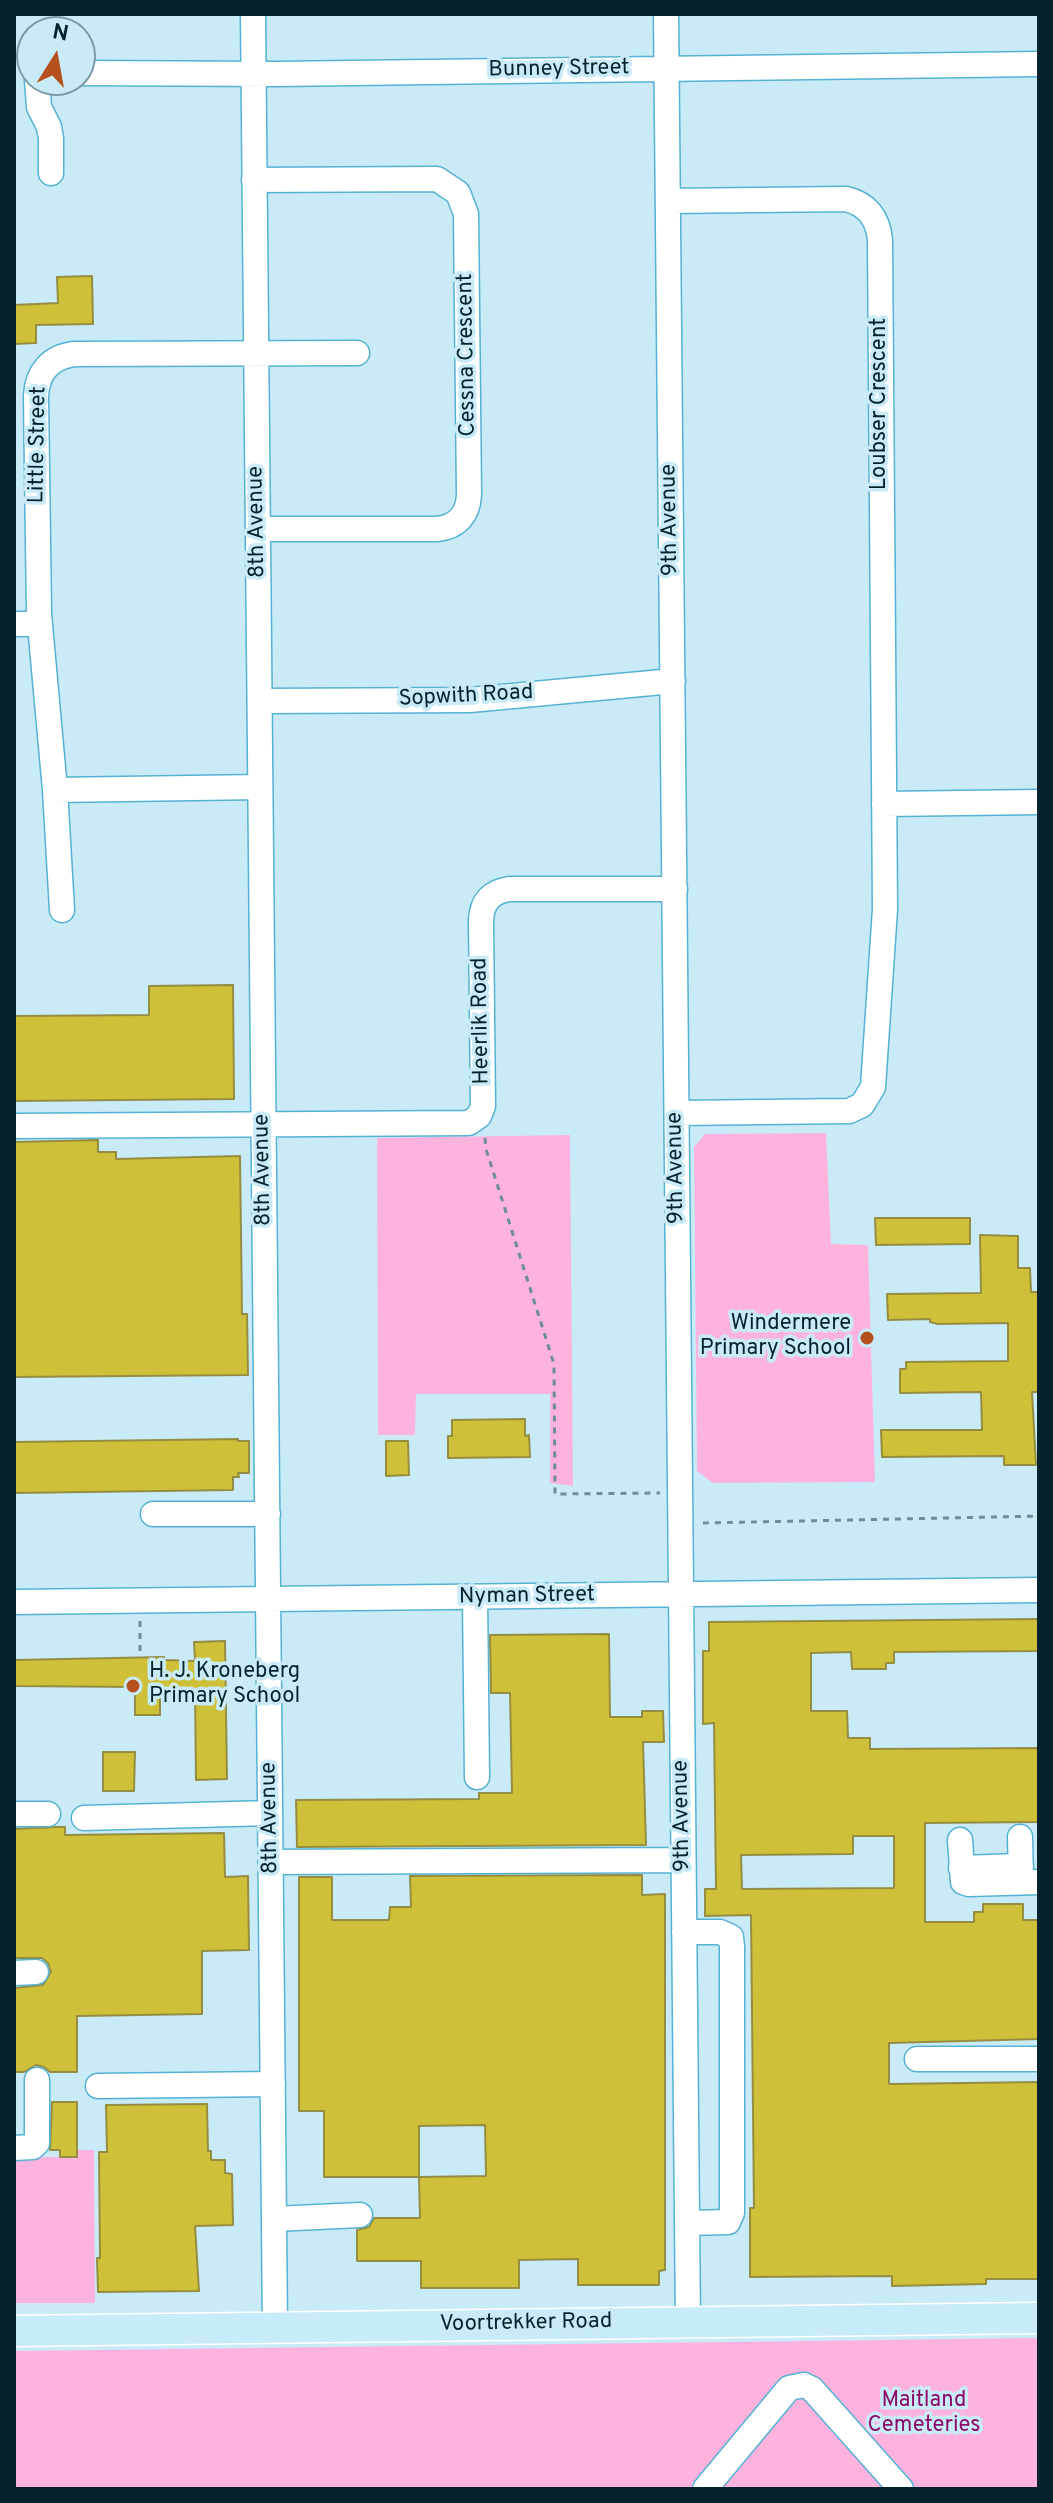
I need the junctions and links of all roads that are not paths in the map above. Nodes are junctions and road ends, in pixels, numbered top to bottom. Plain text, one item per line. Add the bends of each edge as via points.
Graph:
1 (253, 14) edge
2 (666, 14) edge
3 (1039, 64) edge
4 (667, 69) junction
5 (253, 72) junction
6 (96, 73) edge
7 (38, 96) edge
8 (51, 173) dead end
9 (254, 180) junction
10 (668, 201) junction
11 (255, 353) junction
12 (357, 353) dead end
13 (258, 529) junction
14 (14, 624) edge
15 (40, 624) junction
16 (673, 681) junction
17 (260, 701) junction
18 (260, 787) junction
19 (55, 790) junction
20 (1039, 802) edge
21 (884, 804) junction
22 (675, 889) junction
23 (62, 910) dead end
24 (677, 1113) junction
25 (14, 1126) edge
26 (264, 1126) junction
27 (153, 1514) dead end
28 (268, 1514) junction
29 (1039, 1590) edge
30 (681, 1595) junction
31 (475, 1597) junction
32 (269, 1599) junction
33 (14, 1602) edge
34 (477, 1777) dead end
35 (270, 1813) junction
36 (14, 1814) edge
37 (48, 1814) dead end
38 (84, 1818) dead end
39 (1020, 1837) dead end
40 (960, 1840) dead end
41 (683, 1860) junction
42 (272, 1862) junction
43 (1027, 1877) edge
44 (684, 1932) junction
45 (917, 2059) dead end
46 (1039, 2059) edge
47 (37, 2080) dead end
48 (273, 2084) junction
49 (98, 2086) dead end
50 (14, 2148) edge
51 (360, 2215) dead end
52 (274, 2219) junction
53 (687, 2223) junction
54 (1039, 2318) edge
55 (688, 2322) junction
56 (275, 2327) junction
57 (14, 2331) edge
58 (705, 2489) edge
59 (901, 2489) edge

1 - 5 street, 8th Avenue
2 - 4 street, 9th Avenue
3 - 4 street, Bunney Street
4 - 5 street, Bunney Street
4 - 10 street, 9th Avenue
5 - 6 street, Bunney Street
5 - 9 street, 8th Avenue
7 - 8 street via 51,138
9 - 11 street, 8th Avenue
9 - 13 street, Cessna Crescent via 437,179 462,199 467,230 465,513 445,528
10 - 16 street, 9th Avenue
10 - 21 street, Loubser Crescent via 846,199 862,205 877,224
11 - 12 street, Little Street
11 - 13 street, 8th Avenue
11 - 15 street, Little Street via 74,354 57,358 44,370 36,396
13 - 17 street, 8th Avenue
14 - 15 street
15 - 19 street, Little Street
16 - 17 street, Sopwith Road via 470,700
16 - 22 street, 9th Avenue
17 - 18 street, 8th Avenue
18 - 19 street
18 - 26 street, 8th Avenue
19 - 23 street, Little Street
20 - 21 street
21 - 24 street, Loubser Crescent via 885,909 874,1081 867,1100 842,1112
22 - 24 street, 9th Avenue
22 - 26 street, Heerlik Road via 509,889 489,898 481,912 482,1111 475,1120
24 - 30 street, 9th Avenue
25 - 26 street, Heerlik Road
26 - 28 street, 8th Avenue
27 - 28 street
28 - 32 street, 8th Avenue
29 - 30 street, Nyman Street
30 - 31 street, Nyman Street
30 - 41 street, 9th Avenue
31 - 32 street, Nyman Street
31 - 34 street
32 - 33 street, Nyman Street
32 - 35 street, 8th Avenue
35 - 38 street
35 - 42 street, 8th Avenue
36 - 37 street
39 - 43 street
40 - 43 street via 961,1868
41 - 42 street
41 - 44 street, 9th Avenue
42 - 48 street, 8th Avenue
44 - 53 street, 9th Avenue
44 - 53 street via 720,1932 731,1937 732,1947 732,2213 728,2222
45 - 46 street
47 - 50 street via 37,2143
48 - 49 street
48 - 52 street, 8th Avenue
51 - 52 street
52 - 56 street, 8th Avenue
53 - 55 street, 9th Avenue
54 - 55 main road, Voortrekker Road
55 - 56 main road, Voortrekker Road
56 - 57 main road, Voortrekker Road
58 - 59 street via 789,2388 797,2385 812,2389

